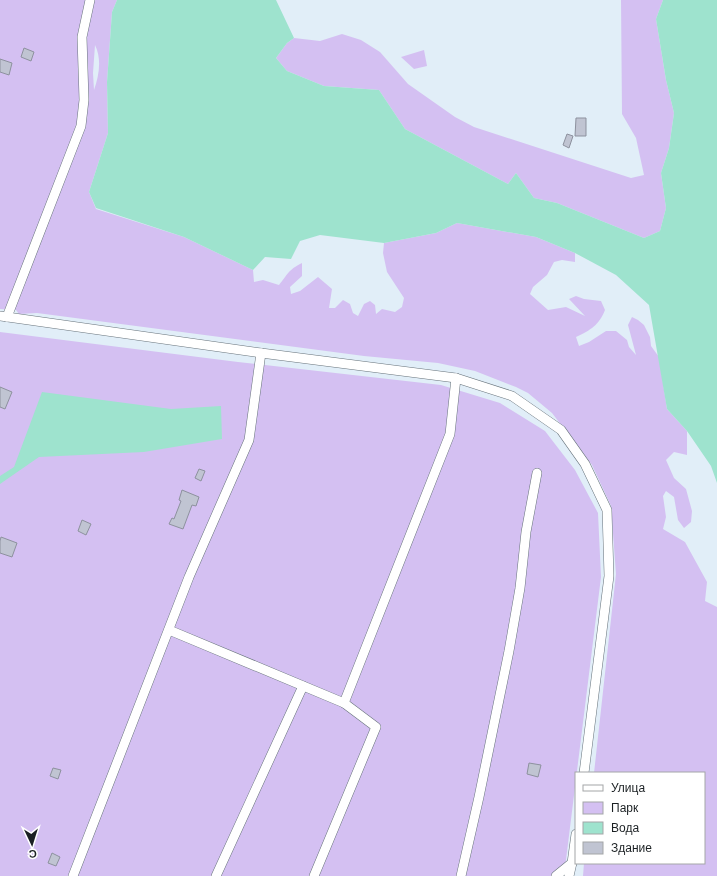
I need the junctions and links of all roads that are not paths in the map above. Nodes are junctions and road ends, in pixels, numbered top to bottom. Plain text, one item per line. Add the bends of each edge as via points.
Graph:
1 (90, 0) edge
2 (4, 317) edge
3 (261, 353) junction
4 (456, 378) junction
5 (537, 473) dead end
6 (169, 630) junction
7 (303, 686) junction
8 (344, 703) junction
9 (584, 772) edge
10 (575, 841) edge
11 (572, 863) junction
12 (73, 876) edge
13 (216, 876) edge
14 (314, 876) edge
15 (461, 876) edge
16 (556, 876) edge
17 (569, 876) edge

1 - 2 street via 82,37 84,100 81,126
2 - 3 street
3 - 4 street
3 - 6 street via 249,440 189,577
4 - 8 street via 450,434
4 - 9 street via 512,396 561,430 585,464 607,510 609,576
5 - 15 street via 509,651
6 - 7 street
6 - 12 street
7 - 8 street
7 - 13 street
8 - 14 street via 376,727
10 - 11 street
11 - 16 street
11 - 17 street

